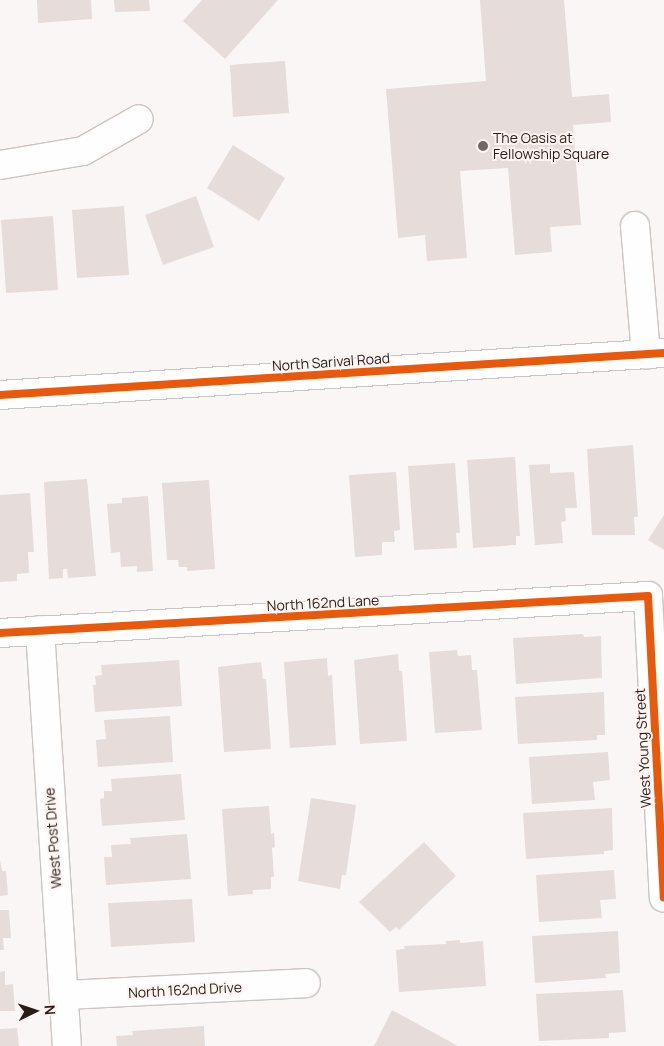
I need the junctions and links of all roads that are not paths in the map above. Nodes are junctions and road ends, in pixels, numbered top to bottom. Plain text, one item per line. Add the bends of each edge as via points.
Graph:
1 (139, 119) dead end
2 (0, 165) edge
3 (636, 226) dead end
4 (655, 354) edge
5 (0, 395) edge
6 (648, 596) joint
7 (40, 630) junction
8 (0, 632) edge
9 (664, 898) edge
10 (306, 983) dead end
11 (64, 995) junction
12 (67, 1046) edge

1 - 2 street via 83,151
3 - 4 street
4 - 5 street, North Sarival Road
6 - 7 street, North 162nd Lane
6 - 9 street, West Young Street
7 - 8 street, North 162nd Lane
7 - 11 street, West Post Drive
10 - 11 street, North 162nd Drive
11 - 12 street, West Post Drive

